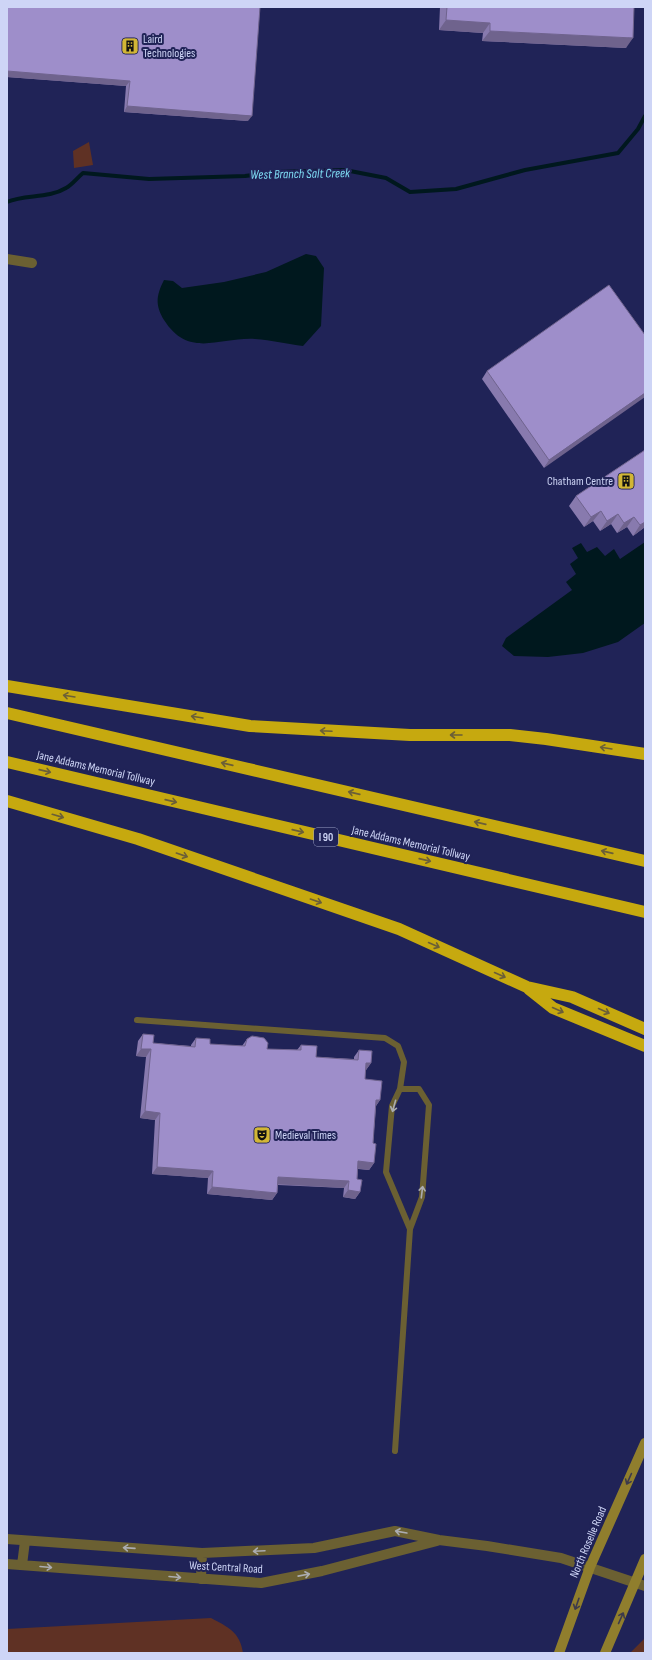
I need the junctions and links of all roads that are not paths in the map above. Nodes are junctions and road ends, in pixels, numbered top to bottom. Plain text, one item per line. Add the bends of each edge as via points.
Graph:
1 (7, 259) edge
2 (32, 263) dead end
3 (7, 686) edge
4 (7, 713) edge
5 (645, 754) edge
6 (7, 762) edge
7 (7, 801) edge
8 (645, 861) edge
9 (645, 912) edge
10 (527, 987) junction
11 (137, 1020) dead end
12 (645, 1029) edge
13 (645, 1046) edge
14 (400, 1089) junction
15 (410, 1229) junction
16 (645, 1443) edge
17 (395, 1451) dead end
18 (7, 1539) edge
19 (439, 1540) junction
20 (24, 1541) junction
21 (202, 1554) junction
22 (645, 1559) edge
23 (7, 1564) edge
24 (22, 1565) junction
25 (590, 1567) junction
26 (201, 1579) junction
27 (640, 1585) edge
28 (559, 1653) edge
29 (605, 1653) edge

1 - 2 street
5 -> 3 highway via 510,735 410,735 250,726
8 -> 4 highway
6 -> 9 highway, Jane Addams Memorial Tollway / I 90
7 -> 10 highway via 138,839 398,930
10 -> 12 highway via 572,997
10 -> 13 highway via 552,1008
11 - 14 lane via 385,1038 398,1046 404,1062
14 -> 15 lane via 392,1106 386,1172
15 -> 14 lane via 422,1197 429,1105 420,1089
15 - 17 lane
16 -> 25 main road, North Roselle Road
18 - 20 street, West Central Road
19 -> 21 street, West Central Road via 395,1531 314,1548
19 - 25 street, West Central Road via 560,1558
26 -> 19 street, West Central Road via 261,1583 322,1571
21 -> 20 street, West Central Road
20 - 24 street
21 - 26 street
22 - 27 main road
23 - 24 street, West Central Road
24 -> 26 street, West Central Road
25 - 27 street, West Central Road
25 -> 28 main road, North Roselle Road
29 -> 27 main road

